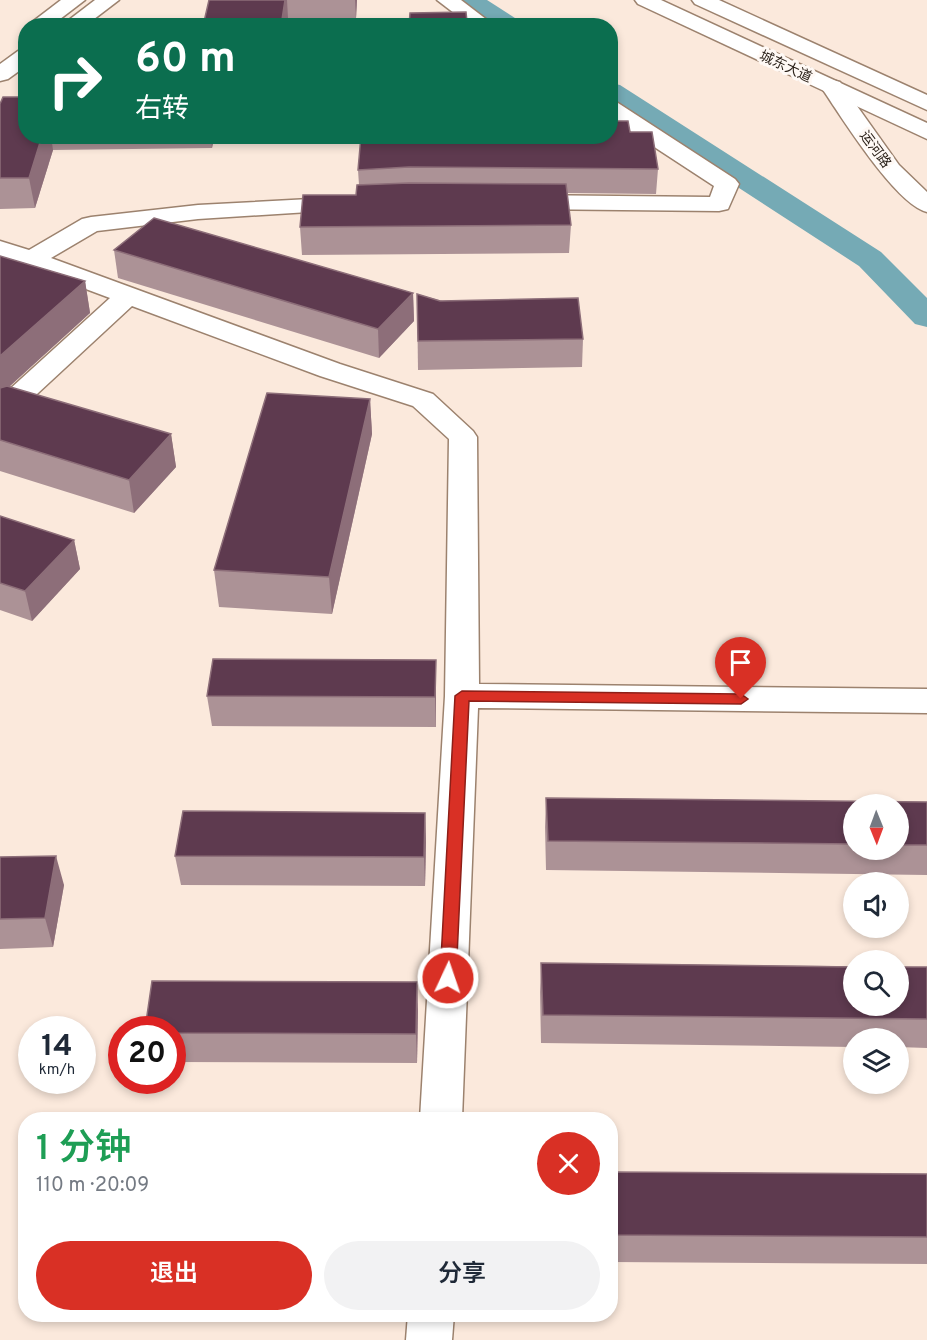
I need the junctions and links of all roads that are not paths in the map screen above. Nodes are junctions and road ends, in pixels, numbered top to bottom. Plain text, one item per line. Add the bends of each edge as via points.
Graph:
1 (75, 0) edge
2 (109, 0) edge
3 (447, 0) edge
4 (645, 0) edge
5 (702, 0) edge
6 (49, 18) edge
7 (83, 18) edge
8 (473, 18) edge
9 (18, 38) edge
10 (0, 50) edge
11 (18, 62) edge
12 (0, 74) edge
13 (832, 87) junction
14 (927, 103) edge
15 (618, 113) edge
16 (927, 132) edge
17 (505, 202) edge
18 (374, 203) edge
19 (927, 205) edge
20 (0, 248) edge
21 (31, 260) junction
22 (128, 296) junction
23 (0, 413) edge
24 (462, 696) junction
25 (927, 701) edge
26 (441, 1112) edge
27 (430, 1322) edge
28 (429, 1340) edge

1 - 6 street
2 - 7 street
3 - 8 street
4 - 13 street, 城东大道
5 - 14 street, 城东大道
9 - 10 street
11 - 12 street
13 - 16 street, 城东大道
13 - 19 street, 运河路 via 891,170
15 - 17 street via 727,184 718,204
18 - 21 street via 198,212 91,224
20 - 21 street
21 - 22 street
22 - 23 street
22 - 24 street via 423,400 463,437
24 - 25 street
24 - 26 street
27 - 28 street

